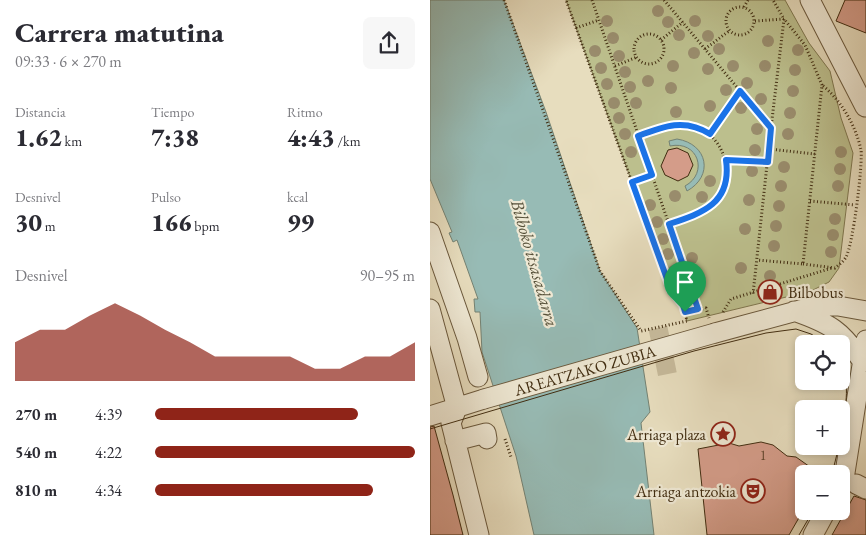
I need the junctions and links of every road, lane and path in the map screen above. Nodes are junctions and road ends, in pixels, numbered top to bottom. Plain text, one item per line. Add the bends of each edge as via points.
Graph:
1 (504, 0) edge
2 (566, 0) edge
3 (592, 0) edge
4 (664, 0) edge
5 (748, 0) edge
6 (774, 0) edge
7 (810, 0) edge
8 (744, 7) junction
9 (784, 19) junction
10 (598, 20) junction
11 (755, 21) junction
12 (683, 22) junction
13 (576, 28) junction
14 (729, 31) junction
15 (661, 40) junction
16 (705, 49) junction
17 (841, 56) junction
18 (637, 57) junction
19 (614, 66) junction
20 (866, 81) edge
21 (822, 86) junction
22 (740, 91) junction
23 (866, 106) edge
24 (771, 128) junction
25 (710, 134) junction
26 (638, 136) junction
27 (769, 149) junction
28 (815, 154) junction
29 (726, 160) junction
30 (768, 162) junction
31 (652, 175) junction
32 (632, 182) junction
33 (810, 201) junction
34 (855, 205) junction
35 (669, 224) junction
36 (430, 232) edge
37 (756, 260) junction
38 (803, 264) junction
39 (835, 268) junction
40 (753, 294) junction
41 (430, 309) edge
42 (794, 311) junction
43 (866, 311) edge
44 (685, 312) junction
45 (722, 315) dead end
46 (866, 340) edge
47 (863, 362) junction
48 (478, 377) dead end
49 (457, 408) junction
50 (430, 416) edge
51 (495, 434) joint
52 (455, 442) junction
53 (510, 457) dead end
54 (852, 484) edge
55 (821, 520) edge
56 (479, 535) edge
57 (813, 535) edge

1 - 44 path via 600,271 641,331 687,321
2 - 13 path
3 - 10 path
4 - 12 path
5 - 8 path
6 - 9 path
7 - 17 street
8 - 11 path via 750,10
8 - 14 path via 733,8 727,16
9 - 11 path
9 - 21 path via 805,45
9 - 24 path
10 - 13 path
10 - 19 path
11 - 14 path via 754,27 745,35
12 - 15 path
12 - 16 path
13 - 32 path
14 - 16 path
15 - 18 path via 653,35 643,36 636,43
15 - 18 path via 664,48 660,60 649,64
16 - 22 path
17 - 20 street
17 - 23 street
18 - 19 path
19 - 26 path
21 - 28 path
21 - 34 path via 835,96 858,139 861,152
22 - 24 path
22 - 25 path
24 - 27 path
25 - 26 path via 692,125 672,124
25 - 29 path
26 - 31 path
27 - 28 path
27 - 30 path
28 - 33 path
29 - 30 path
29 - 35 path via 723,189 712,206
30 - 37 path
31 - 32 path
31 - 35 path
32 - 44 path via 671,290
33 - 34 path
33 - 38 path
34 - 39 path via 846,258
35 - 44 path via 698,309
36 - 48 street
37 - 38 path
37 - 40 path
38 - 39 path
39 - 40 path
40 - 45 path via 731,299
41 - 49 street
42 - 43 street via 815,306 838,306
42 - 47 street via 826,322 848,342
42 - 49 street, AREATZAKO ZUBIA, bridge via 713,323
46 - 47 street
47 - 54 street
49 - 50 street, AREATZAKO ZUBIA
49 - 52 street via 451,423
51 - 52 street via 486,433
51 - 53 path
52 - 56 street
55 - 57 street

